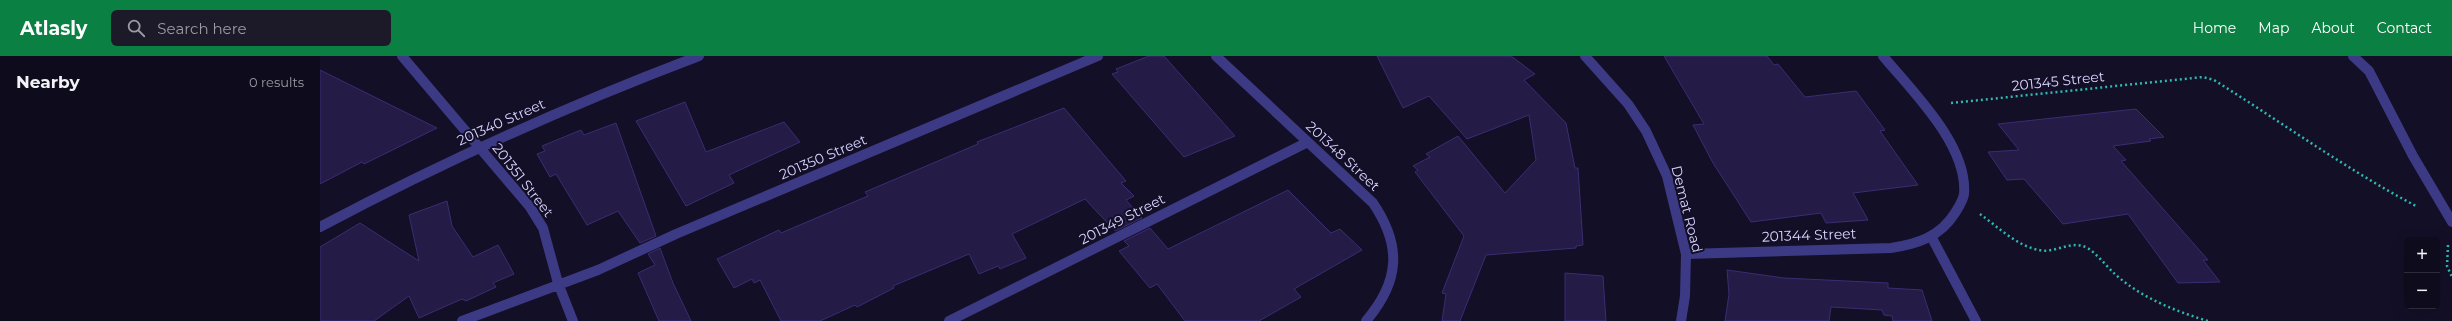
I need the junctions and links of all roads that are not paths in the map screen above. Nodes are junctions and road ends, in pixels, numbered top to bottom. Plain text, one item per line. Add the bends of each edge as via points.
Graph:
1 (402, 56) edge
2 (699, 56) edge
3 (1098, 56) edge
4 (1216, 56) edge
5 (1585, 56) edge
6 (1883, 56) edge
7 (2353, 56) edge
8 (1308, 142) junction
9 (479, 147) junction
10 (2452, 222) edge
11 (320, 227) edge
12 (1932, 238) junction
13 (1686, 254) junction
14 (558, 283) junction
15 (462, 321) edge
16 (573, 321) edge
17 (949, 321) edge
18 (1366, 321) edge
19 (1681, 321) edge
20 (1976, 321) edge

1 - 9 street, 201351 Street
2 - 9 street, 201340 Street via 625,83
3 - 14 street, 201350 Street via 676,234 598,270
4 - 8 street, 201348 Street
5 - 13 street, Demat Road via 1628,104 1646,131 1667,176
6 - 12 street, 201344 Street via 1944,134 1958,159 1964,196 1951,222
7 - 10 street via 2369,71 2413,156
8 - 17 street, 201349 Street
8 - 18 street, 201348 Street via 1374,203 1390,232 1394,258 1390,282 1378,308
9 - 11 street, 201340 Street
9 - 14 street, 201351 Street via 530,207 544,228
12 - 13 street, 201344 Street via 1916,244 1891,248
12 - 20 street
13 - 19 street, Demat Road via 1685,296
14 - 15 street, 201350 Street
14 - 16 street, 201351 Street

